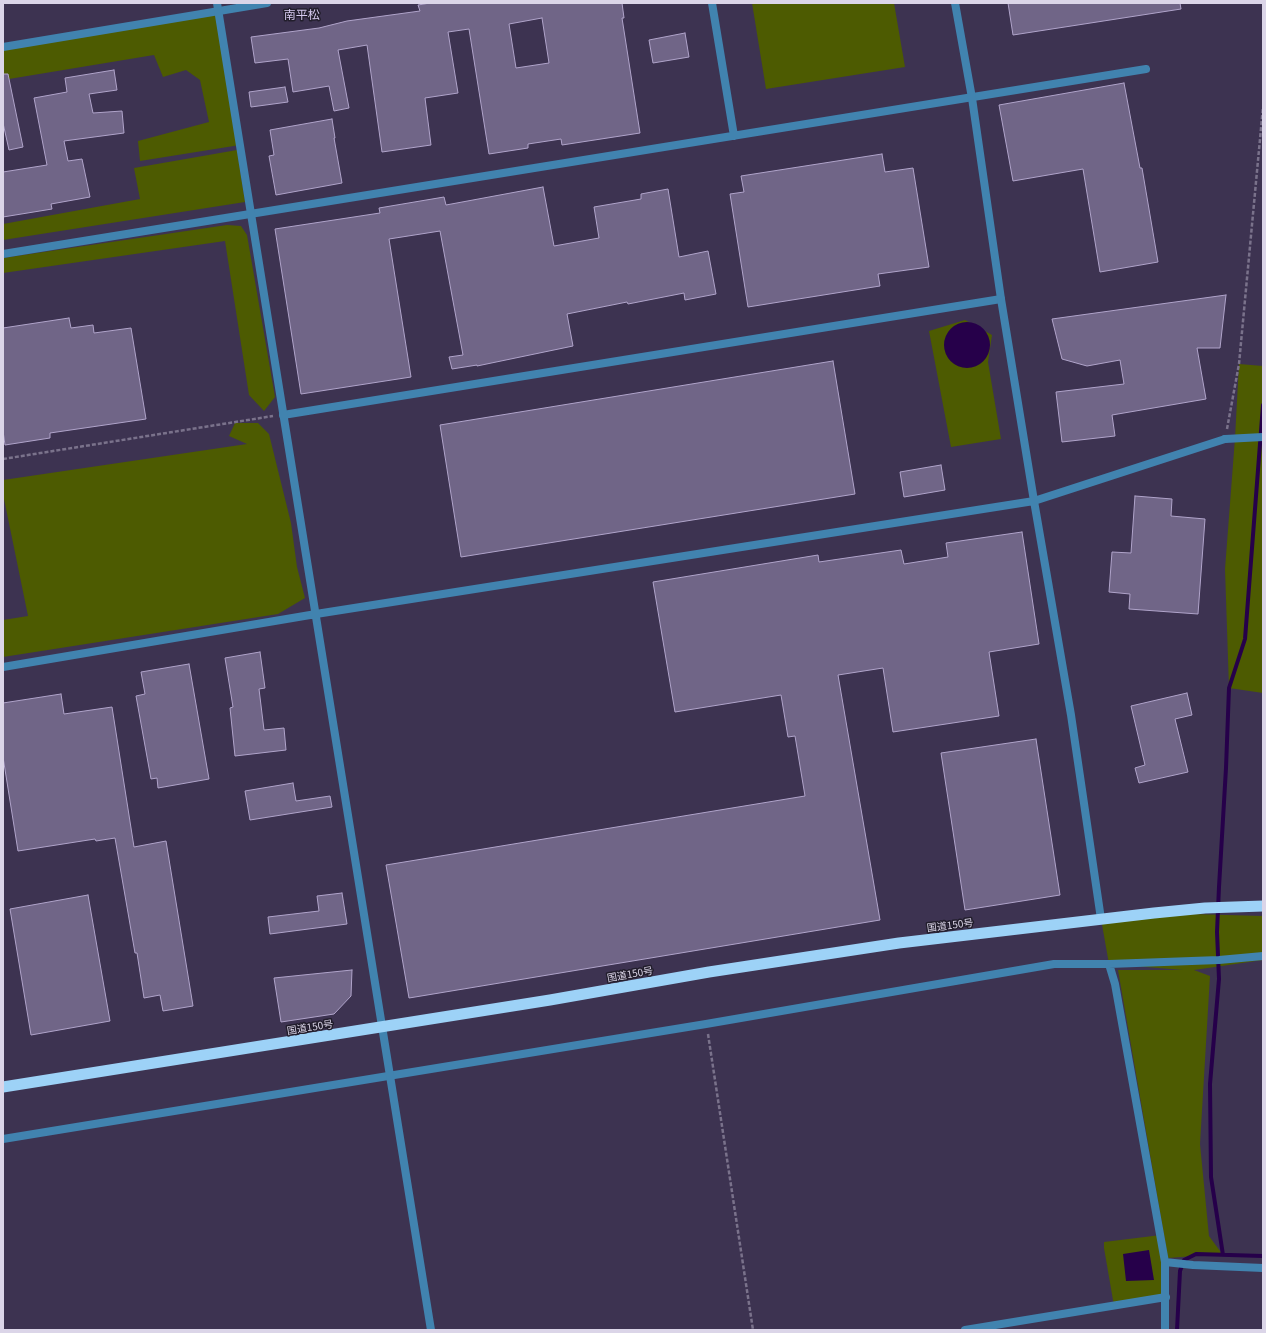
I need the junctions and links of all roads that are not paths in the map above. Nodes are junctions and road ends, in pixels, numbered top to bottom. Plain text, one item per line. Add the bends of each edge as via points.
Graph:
1 (267, 3) edge
2 (712, 3) edge
3 (955, 3) edge
4 (218, 7) edge
5 (3, 47) edge
6 (1146, 69) dead end
7 (972, 98) junction
8 (734, 136) junction
9 (250, 214) junction
10 (3, 254) edge
11 (1001, 299) junction
12 (283, 415) junction
13 (1263, 438) edge
14 (1034, 501) junction
15 (316, 614) junction
16 (3, 667) edge
17 (1263, 906) edge
18 (1101, 919) junction
19 (1263, 956) edge
20 (1110, 964) junction
21 (381, 1027) junction
22 (390, 1076) junction
23 (3, 1087) edge
24 (3, 1139) edge
25 (1165, 1262) junction
26 (1263, 1268) edge
27 (1166, 1297) junction
28 (431, 1330) edge
29 (965, 1330) edge
30 (1165, 1330) edge

1 - 4 street
2 - 8 street
3 - 7 street
4 - 5 street
4 - 9 street
6 - 7 street
7 - 8 street
7 - 11 street
8 - 9 street
9 - 10 street
9 - 12 street
11 - 12 street
11 - 14 street
12 - 15 street
13 - 14 street via 1225,439
14 - 15 street
14 - 18 street via 1071,714
15 - 16 street
15 - 21 street
17 - 18 highway, 国道150号 via 1205,908
18 - 21 highway, 国道150号 via 899,943
19 - 20 street
20 - 22 street via 1054,964
20 - 25 street
21 - 22 street
21 - 23 highway, 国道150号
22 - 24 street
22 - 28 street
25 - 26 street
25 - 27 street
27 - 29 street
27 - 30 street

